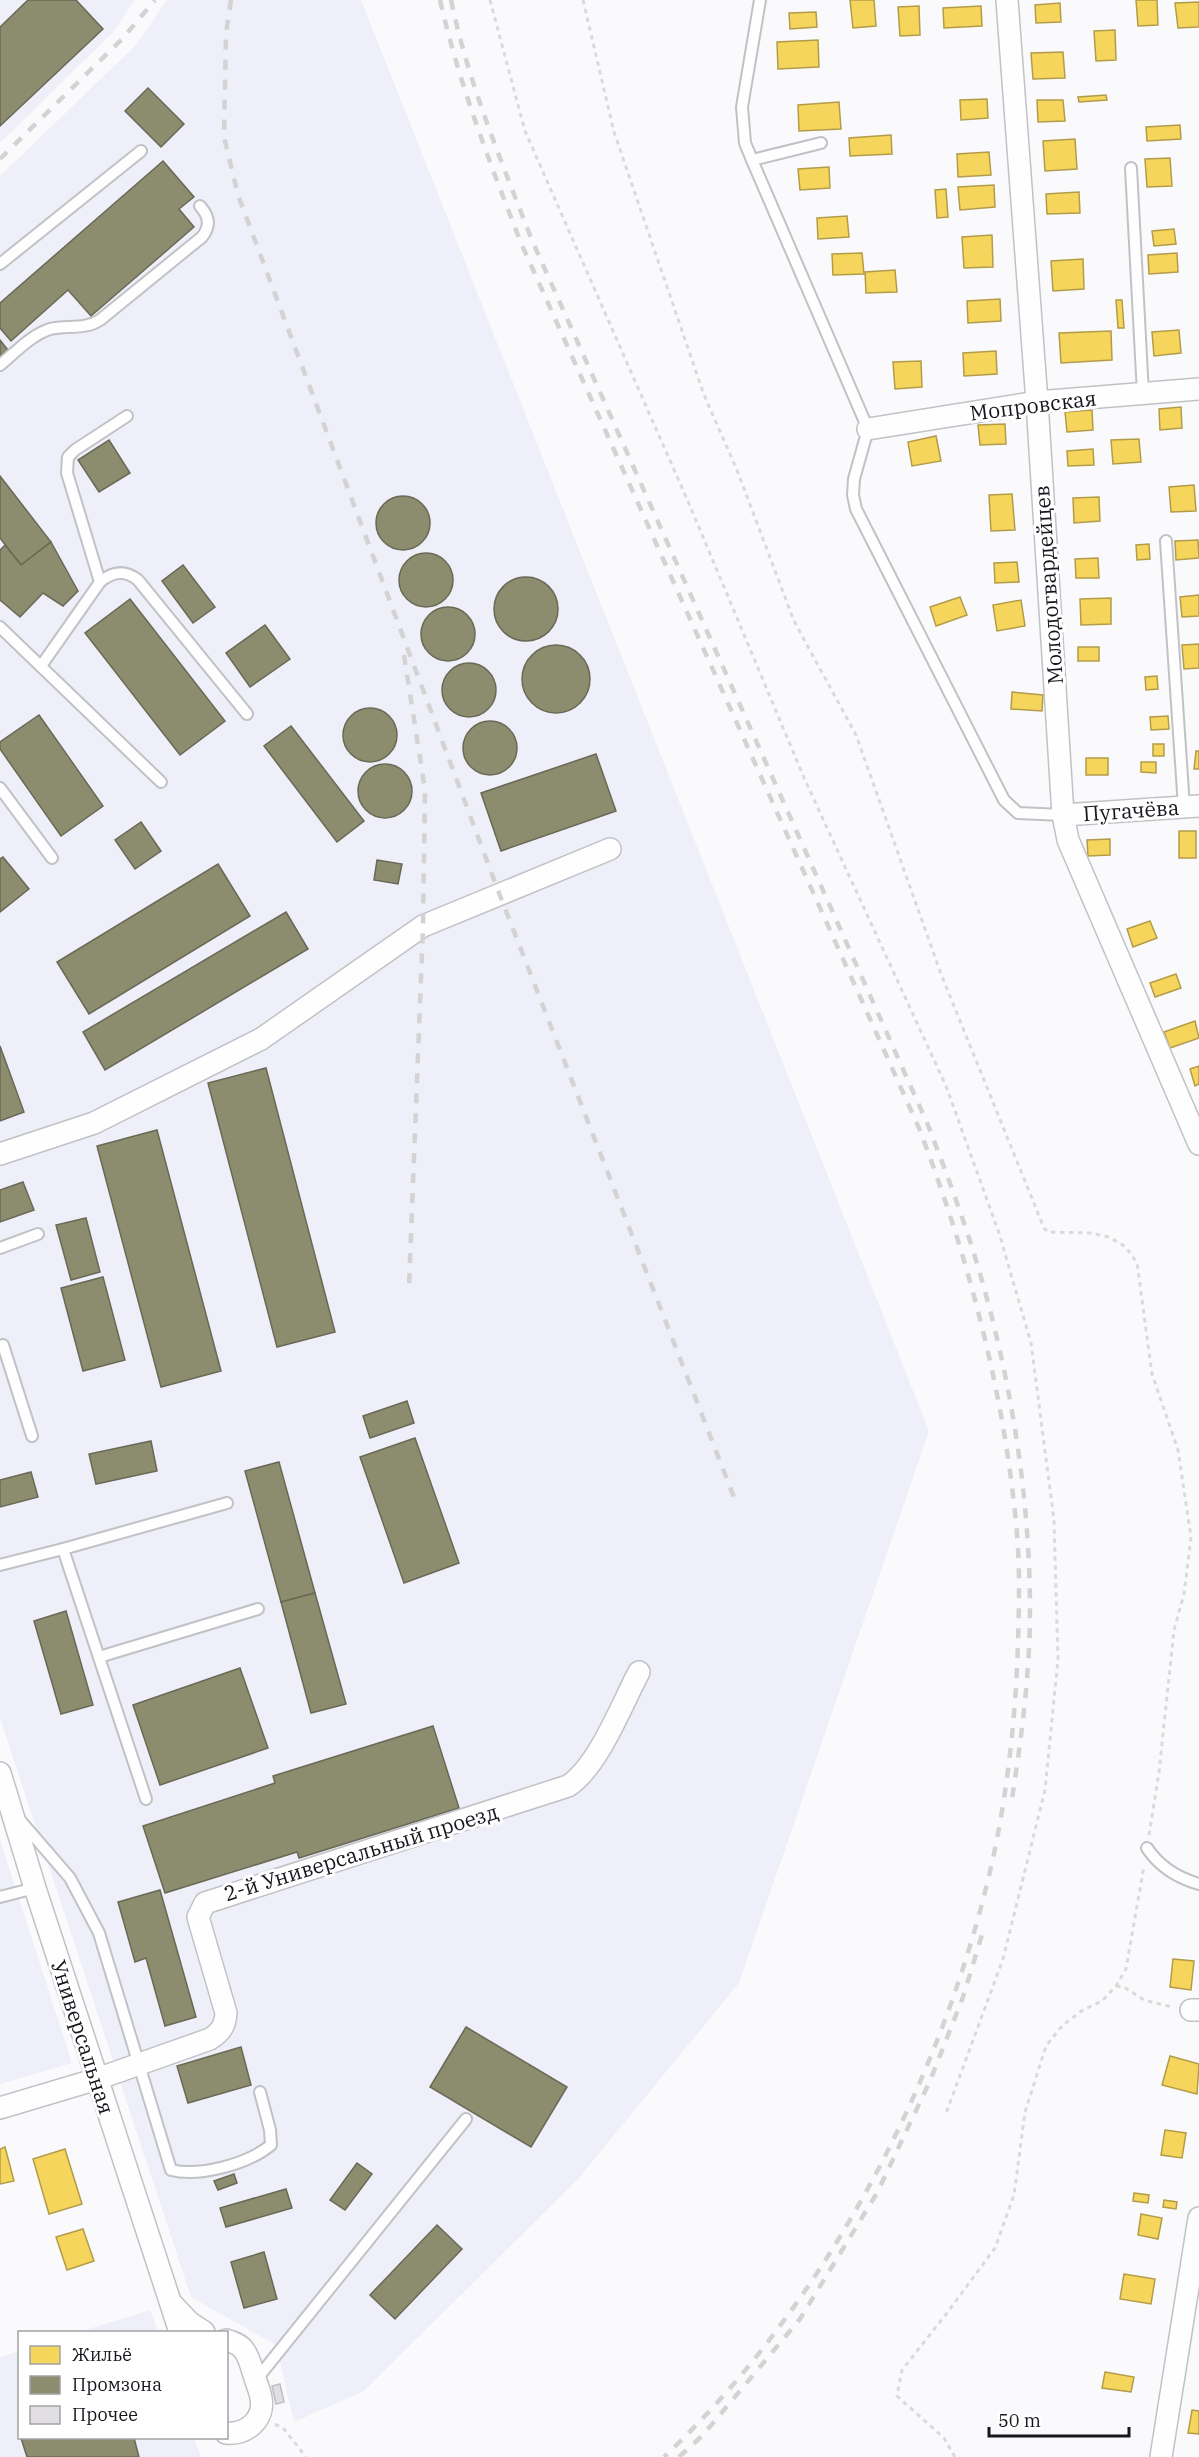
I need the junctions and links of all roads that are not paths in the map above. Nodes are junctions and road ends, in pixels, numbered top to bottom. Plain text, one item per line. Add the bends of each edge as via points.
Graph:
1 (760, 0) edge
2 (1007, 0) edge
3 (821, 142) dead end
4 (141, 151) dead end
5 (752, 160) junction
6 (1131, 168) dead end
7 (200, 206) dead end
8 (0, 264) edge
9 (0, 365) edge
10 (1199, 389) edge
11 (1143, 394) junction
12 (1037, 402) junction
13 (128, 416) dead end
14 (868, 429) junction
15 (1166, 541) dead end
16 (100, 582) junction
17 (0, 627) edge
18 (41, 666) junction
19 (247, 714) dead end
20 (161, 782) dead end
21 (0, 788) edge
22 (1192, 806) edge
23 (1063, 815) junction
24 (610, 849) dead end
25 (52, 858) dead end
26 (1199, 1144) edge
27 (0, 1154) edge
28 (38, 1234) dead end
29 (0, 1248) edge
30 (1, 1343) edge
31 (32, 1436) dead end
32 (228, 1503) dead end
33 (63, 1549) junction
34 (0, 1565) edge
35 (258, 1609) dead end
36 (99, 1657) junction
37 (639, 1672) dead end
38 (0, 1773) edge
39 (146, 1799) dead end
40 (13, 1812) junction
41 (1147, 1848) road end
42 (1199, 1884) edge
43 (35, 1888) junction
44 (0, 1897) edge
45 (139, 2064) junction
46 (97, 2079) junction
47 (260, 2092) dead end
48 (0, 2108) edge
49 (466, 2119) dead end
50 (1199, 2218) edge
51 (169, 2301) junction
52 (180, 2331) edge
53 (202, 2331) edge
54 (228, 2341) edge
55 (256, 2380) junction
56 (228, 2433) edge
57 (1161, 2457) edge

1 - 5 lane via 742,107 742,125
2 - 12 street, Молодогвардейцев
3 - 5 lane
4 - 8 lane
5 - 14 lane
6 - 11 lane
7 - 9 lane via 208,224 202,237 110,312 88,326 42,332
10 - 11 street, Мопровская
11 - 12 street, Мопровская
12 - 14 street, Мопровская
12 - 23 street, Молодогвардейцев
13 - 16 lane via 75,450 67,460 67,473
14 - 23 lane via 854,479 856,509 1007,806 1024,814
15 - 22 lane
16 - 18 lane
16 - 19 lane via 120,572 138,580
17 - 18 lane
18 - 20 lane
21 - 25 lane
22 - 23 street, Пугачёва
23 - 26 street, Молодогвардейцев via 1068,840
24 - 27 street via 423,926 261,1039 94,1123
28 - 29 lane
30 - 31 lane
32 - 33 lane
33 - 34 lane
33 - 36 lane
35 - 36 lane
36 - 39 lane
37 - 45 street, 2-й Универсальный проезд via 593,1760 568,1786 205,1903 198,1917 224,2003 225,2024 210,2039
38 - 40 street, Универсальная
40 - 43 street, Универсальная
40 - 45 lane via 70,1878 83,1900 99,1933
41 - 42 lane via 1179,1877
43 - 44 lane
43 - 46 street, Универсальная
45 - 46 street, 2-й Универсальный проезд
45 - 47 lane via 171,2170 186,2174 231,2165 259,2155 271,2145
46 - 48 street, 2-й Универсальный проезд
46 - 51 street, Универсальная
49 - 55 lane
50 - 57 street
51 - 52 street, Универсальная
51 - 53 street, Универсальная
54 - 55 street via 242,2346
55 - 56 street via 261,2398 259,2416 249,2428

